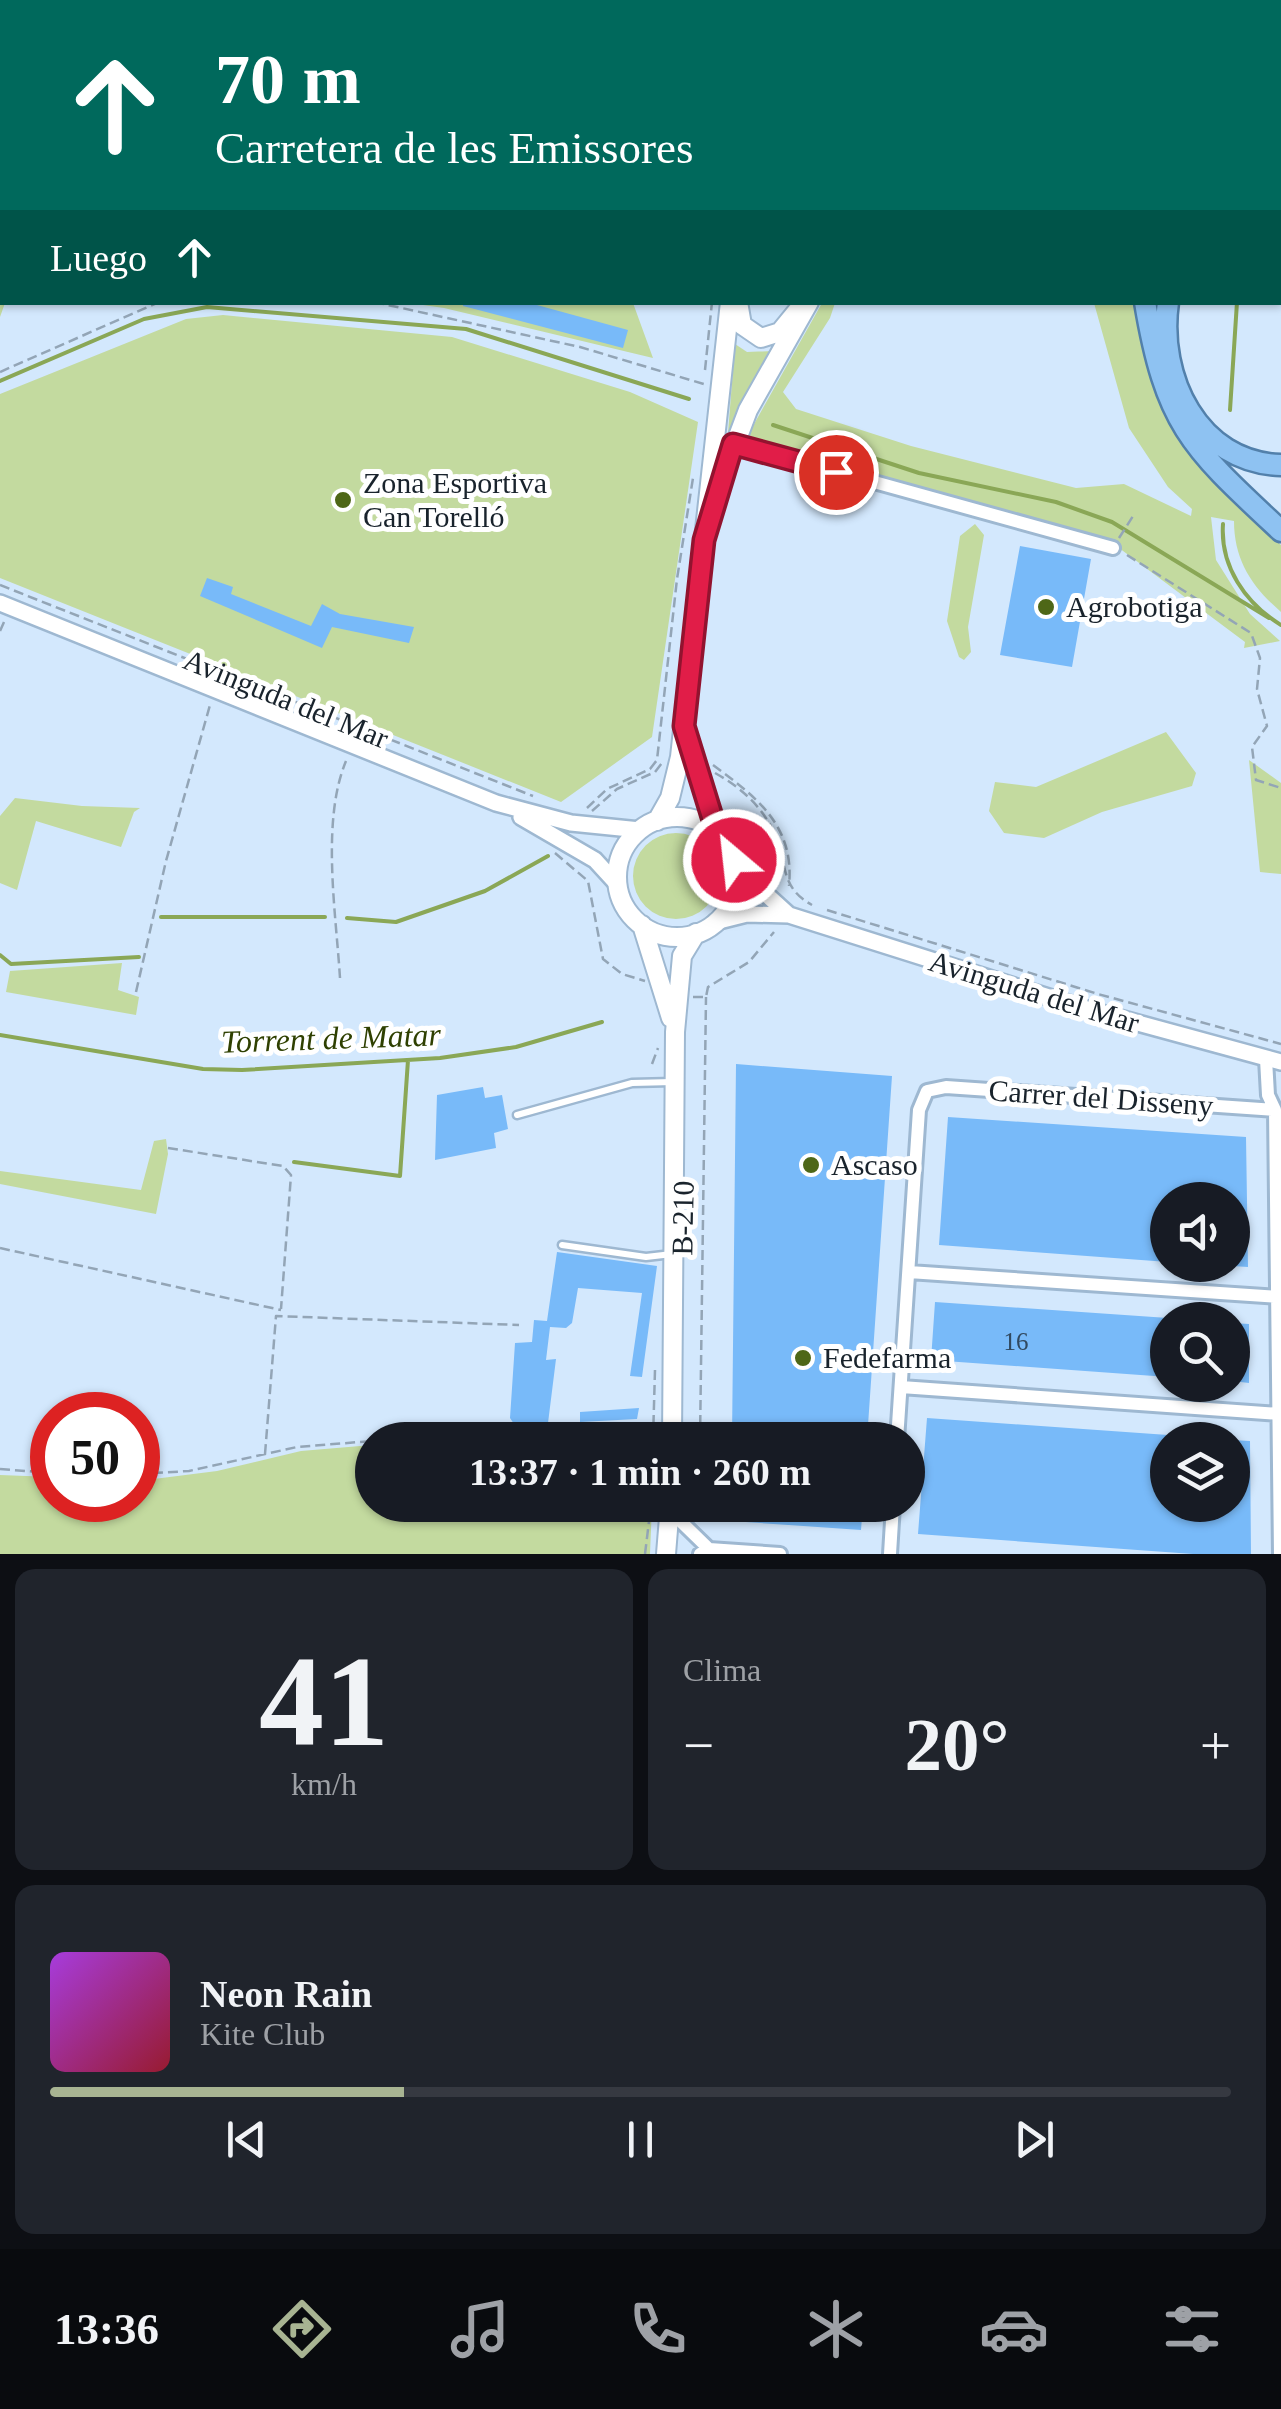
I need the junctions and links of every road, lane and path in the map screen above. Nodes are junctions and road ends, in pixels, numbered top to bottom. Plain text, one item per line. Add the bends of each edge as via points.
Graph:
1 (151, 305) edge
2 (388, 305) edge
3 (712, 305) edge
4 (729, 305) edge
5 (739, 305) edge
6 (803, 305) edge
7 (804, 305) edge
8 (1146, 305) edge
9 (1168, 305) edge
10 (0, 372) edge
11 (713, 386) junction
12 (733, 444) junction
13 (696, 465) dead end
14 (1281, 465) edge
15 (1135, 513) dead end
16 (1281, 531) edge
17 (1122, 534) dead end
18 (704, 540) junction
19 (1113, 548) joint
20 (0, 585) edge
21 (0, 603) edge
22 (214, 690) junction
23 (684, 726) junction
24 (352, 746) junction
25 (658, 755) junction
26 (666, 756) dead end
27 (707, 764) dead end
28 (1281, 788) edge
29 (546, 801) dead end
30 (496, 803) junction
31 (582, 811) dead end
32 (587, 815) dead end
33 (648, 825) junction
34 (717, 833) junction
35 (556, 849) dead end
36 (735, 866) junction
37 (618, 884) junction
38 (821, 910) dead end
39 (831, 910) dead end
40 (784, 921) junction
41 (715, 922) junction
42 (642, 925) junction
43 (696, 933) junction
44 (340, 978) dead end
45 (650, 985) dead end
46 (136, 992) dead end
47 (686, 996) dead end
48 (706, 997) junction
49 (675, 1032) junction
50 (1281, 1044) edge
51 (1274, 1061) edge
52 (674, 1082) junction
53 (1278, 1106) edge
54 (517, 1114) dead end
55 (168, 1148) dead end
56 (562, 1246) dead end
57 (0, 1248) edge
58 (674, 1253) junction
59 (908, 1272) junction
60 (1278, 1297) junction
61 (281, 1310) junction
62 (280, 1316) junction
63 (519, 1325) dead end
64 (901, 1388) junction
65 (1279, 1414) edge
66 (672, 1422) edge
67 (700, 1422) edge
68 (899, 1422) edge
69 (355, 1443) edge
70 (265, 1454) junction
71 (0, 1469) edge
72 (30, 1471) edge
73 (160, 1473) edge
74 (658, 1522) edge
75 (664, 1522) edge
76 (677, 1522) edge
77 (892, 1522) edge
78 (705, 1552) edge
79 (646, 1554) edge
80 (666, 1554) edge
81 (780, 1554) edge
82 (890, 1554) edge
83 (1280, 1554) edge

1 - 10 path
2 - 11 path via 580,347
3 - 11 path
4 - 11 main road
5 - 6 main road via 742,325 761,338 780,332
7 - 12 main road
8 - 16 highway via 1166,395 1183,430
9 - 14 highway via 1174,376 1198,426 1230,452
11 - 18 main road
12 - 18 main road
12 - 19 street
13 - 25 path
15 - 17 path
18 - 23 main road
19 - 28 path via 1251,634 1267,726 1252,746 1256,780
20 - 29 path, Avinguda del Mar
21 - 22 street, Avinguda del Mar
22 - 24 street, Avinguda del Mar
22 - 46 path
23 - 33 main road via 670,798
23 - 34 main road
24 - 30 street, Avinguda del Mar
24 - 44 path via 336,785
25 - 26 path
25 - 31 path via 650,769 616,783
25 - 32 path via 664,762 655,772 616,788
27 - 38 path via 745,786 772,816 795,895
30 - 33 street, Avinguda del Mar via 571,824
30 - 37 street, Avinguda del Mar via 595,860
33 - 34 main road via 692,819
33 - 37 main road via 622,854
34 - 36 main road
35 - 45 path via 559,860 588,880 602,959
36 - 40 street, Avinguda del Mar
36 - 41 main road via 732,897
37 - 42 main road, B-210 via 624,905
39 - 50 path, Avinguda del Mar
40 - 41 street, Avinguda del Mar via 747,914
40 - 48 path via 749,962 708,987
40 - 51 street, Avinguda del Mar
41 - 43 main road
42 - 43 main road via 668,936
42 - 49 main road, B-210
43 - 49 main road, B-210 via 682,956
47 - 48 path
48 - 67 path, B-210
49 - 52 main road, B-210
51 - 53 street via 1268,1095
52 - 54 lane via 632,1083
52 - 58 main road, B-210
53 - 59 street, Carrer del Disseny via 928,1091 919,1110
53 - 60 street
55 - 61 path via 283,1166 291,1176
56 - 58 lane via 646,1257
57 - 61 path
58 - 66 main road, B-210
59 - 60 street
59 - 64 street
60 - 65 street
61 - 62 path
62 - 63 path
62 - 70 path
64 - 65 street
64 - 68 street
65 - 83 street
69 - 70 path
70 - 73 path
71 - 72 path
74 - 79 path
75 - 80 main road
76 - 78 street
77 - 82 street
78 - 81 street

